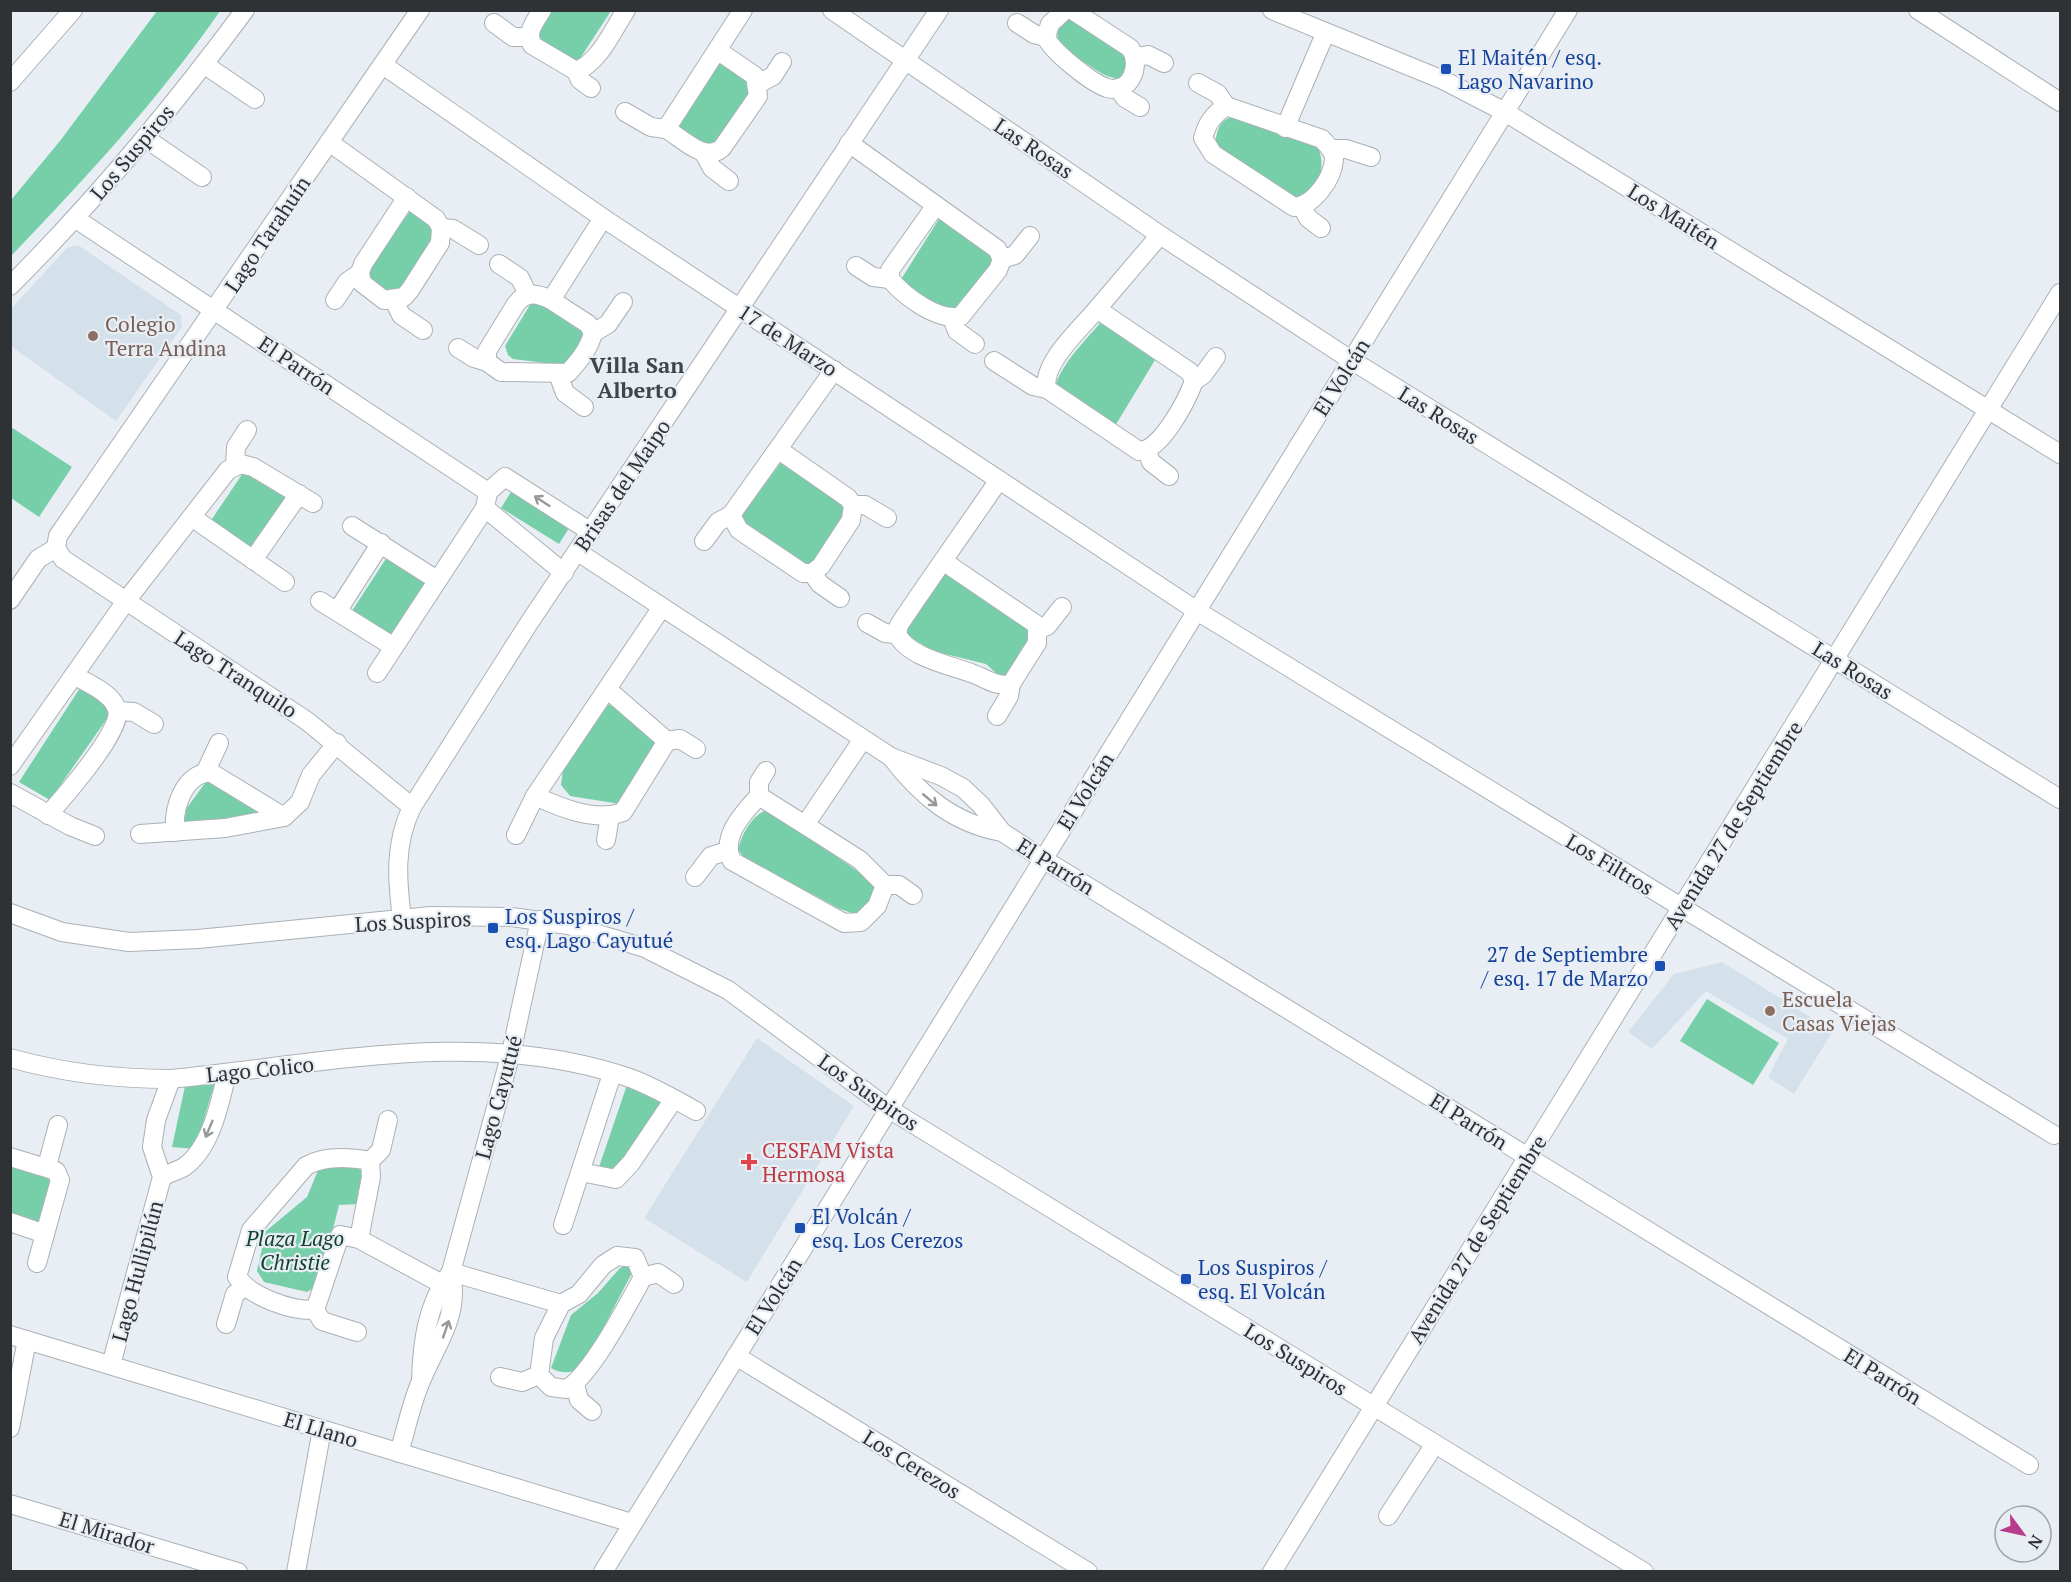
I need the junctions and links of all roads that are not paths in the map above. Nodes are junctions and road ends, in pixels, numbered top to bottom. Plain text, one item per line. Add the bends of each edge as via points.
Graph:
1 (73, 10) edge
2 (245, 10) edge
3 (420, 10) edge
4 (542, 10) edge
5 (626, 10) edge
6 (743, 10) edge
7 (832, 10) edge
8 (939, 10) edge
9 (1065, 10) edge
10 (1272, 10) edge
11 (1568, 10) edge
12 (1918, 10) edge
13 (1083, 13) edge
14 (494, 23) dead end
15 (1017, 23) dead end
16 (1325, 34) junction
17 (529, 37) junction
18 (1046, 37) junction
19 (717, 50) junction
20 (1137, 57) junction
21 (906, 60) junction
22 (782, 62) dead end
23 (1164, 63) dead end
24 (383, 64) junction
25 (205, 65) junction
26 (576, 71) junction
27 (10, 82) edge
28 (1198, 83) dead end
29 (758, 84) junction
30 (591, 88) dead end
31 (1118, 88) junction
32 (255, 99) dead end
33 (2061, 102) edge
34 (1226, 106) junction
35 (1140, 107) dead end
36 (625, 112) dead end
37 (1505, 112) junction
38 (1285, 128) junction
39 (666, 129) junction
40 (145, 138) junction
41 (329, 142) junction
42 (849, 143) junction
43 (1331, 149) junction
44 (705, 154) junction
45 (1371, 157) dead end
46 (202, 177) dead end
47 (729, 181) dead end
48 (407, 197) junction
49 (936, 205) junction
50 (1302, 207) junction
51 (603, 218) junction
52 (76, 219) junction
53 (441, 228) junction
54 (1321, 228) dead end
55 (1160, 235) junction
56 (1030, 236) dead end
57 (479, 245) dead end
58 (1002, 259) junction
59 (499, 264) dead end
60 (856, 266) dead end
61 (360, 273) junction
62 (890, 279) junction
63 (10, 286) edge
64 (2061, 293) edge
65 (528, 295) junction
66 (335, 300) dead end
67 (394, 300) junction
68 (551, 300) junction
69 (623, 302) dead end
70 (740, 308) junction
71 (1097, 309) junction
72 (214, 310) junction
73 (951, 318) junction
74 (423, 330) dead end
75 (593, 333) junction
76 (975, 344) dead end
77 (458, 348) dead end
78 (1216, 357) dead end
79 (1351, 360) junction
80 (994, 361) dead end
81 (487, 362) junction
82 (834, 370) junction
83 (558, 374) junction
84 (1194, 381) junction
85 (1047, 389) junction
86 (584, 406) dead end
87 (1989, 410) junction
88 (247, 430) dead end
89 (779, 450) junction
90 (1147, 451) junction
91 (2061, 454) edge
92 (235, 465) junction
93 (1169, 476) dead end
94 (999, 480) junction
95 (487, 500) junction
96 (853, 505) junction
97 (730, 515) junction
98 (193, 518) junction
99 (887, 518) dead end
100 (352, 526) dead end
101 (591, 532) junction
102 (705, 541) dead end
103 (381, 543) junction
104 (56, 548) junction
105 (578, 552) junction
106 (253, 560) junction
107 (943, 561) junction
108 (564, 573) junction
109 (812, 573) junction
110 (437, 580) junction
111 (285, 582) dead end
112 (840, 598) dead end
113 (10, 600) edge
114 (126, 601) junction
115 (320, 601) dead end
116 (662, 607) junction
117 (1062, 607) dead end
118 (338, 610) junction
119 (1197, 610) junction
120 (867, 623) dead end
121 (1039, 629) junction
122 (897, 634) junction
123 (394, 647) junction
124 (1835, 659) junction
125 (377, 673) dead end
126 (74, 675) junction
127 (1011, 684) junction
128 (607, 689) junction
129 (118, 711) junction
130 (997, 716) dead end
131 (154, 724) dead end
132 (863, 739) junction
133 (667, 741) junction
134 (219, 743) dead end
135 (337, 743) junction
136 (696, 749) dead end
137 (891, 757) junction
138 (10, 766) edge
139 (766, 771) dead end
140 (205, 773) junction
141 (10, 793) edge
142 (536, 796) junction
143 (759, 796) junction
144 (2061, 799) edge
145 (412, 807) junction
146 (48, 815) junction
147 (610, 816) junction
148 (284, 817) junction
149 (805, 825) junction
150 (176, 832) junction
151 (1002, 832) junction
152 (140, 834) dead end
153 (516, 835) dead end
154 (95, 836) dead end
155 (606, 840) dead end
156 (727, 851) junction
157 (1043, 860) junction
158 (695, 877) dead end
159 (885, 885) junction
160 (913, 895) dead end
161 (1682, 907) junction
162 (10, 912) edge
163 (402, 919) junction
164 (540, 920) junction
165 (512, 1053) junction
166 (10, 1058) edge
167 (227, 1073) junction
168 (612, 1074) junction
169 (171, 1079) junction
170 (674, 1099) junction
171 (889, 1109) junction
172 (696, 1112) dead end
173 (388, 1120) dead end
174 (58, 1125) dead end
175 (2054, 1136) dead end
176 (1528, 1157) junction
177 (10, 1158) edge
178 (370, 1161) junction
179 (46, 1166) junction
180 (581, 1172) junction
181 (162, 1177) junction
182 (10, 1222) edge
183 (563, 1225) dead end
184 (45, 1234) junction
185 (358, 1239) junction
186 (37, 1263) dead end
187 (643, 1277) junction
188 (446, 1278) junction
189 (674, 1284) dead end
190 (244, 1287) junction
191 (561, 1304) junction
192 (315, 1310) junction
193 (226, 1324) dead end
194 (357, 1332) dead end
195 (19, 1337) edge
196 (736, 1356) junction
197 (111, 1365) junction
198 (539, 1375) junction
199 (500, 1377) dead end
200 (574, 1384) junction
201 (1374, 1407) junction
202 (592, 1411) dead end
203 (10, 1428) edge
204 (322, 1430) junction
205 (1434, 1444) junction
206 (399, 1453) junction
207 (2030, 1466) dead end
208 (10, 1503) edge
209 (1388, 1516) dead end
210 (632, 1523) junction
211 (238, 1572) edge
212 (296, 1572) edge
213 (603, 1572) edge
214 (1088, 1572) edge
215 (1272, 1572) edge
216 (1644, 1572) edge

1 - 27 street
2 - 25 street, Los Suspiros
3 - 24 street, Lago Tarahuín
4 - 17 street
5 - 26 street via 592,61
6 - 19 street
7 - 21 street, Las Rosas
8 - 21 street, Brisas del Maipo
9 - 18 street via 1050,24
10 - 16 street, Los Maitén
11 - 37 street, El Volcán
12 - 33 street
13 - 20 street
14 - 17 street via 513,36
15 - 18 street
16 - 37 street, Los Maitén via 1443,80
16 - 38 street
17 - 26 street via 532,45
18 - 31 street via 1056,54 1106,88
19 - 29 street via 755,76
19 - 39 street
20 - 23 street via 1148,55
20 - 31 street via 1130,81
21 - 42 street, Brisas del Maipo
21 - 55 street, Las Rosas
22 - 29 street via 772,76
24 - 41 street, Lago Tarahuín
24 - 51 street, 17 de Marzo
25 - 32 street
25 - 40 street, Los Suspiros
26 - 30 street
28 - 34 street via 1218,94
29 - 44 street via 758,96 722,148 716,154
31 - 35 street
34 - 38 street
34 - 50 street via 1214,114 1206,127 1206,146 1294,207
36 - 39 street via 651,127
37 - 79 street, El Volcán
37 - 87 street, Los Maitén
38 - 43 street via 1322,139
39 - 44 street
40 - 46 street
40 - 52 street, Los Suspiros
41 - 48 street
41 - 72 street, Lago Tarahuín
42 - 49 street
42 - 70 street, Brisas del Maipo
43 - 45 street
43 - 50 street via 1334,159 1329,174 1314,199
44 - 47 street via 712,168
48 - 53 street via 436,219
48 - 61 street
49 - 58 street via 997,249
49 - 62 street via 890,270
50 - 54 street
51 - 68 street
51 - 70 street, 17 de Marzo
52 - 63 street, Los Suspiros
52 - 72 street, El Parrón
53 - 57 street via 453,229
53 - 67 street via 440,243 428,264 404,297
55 - 71 street
55 - 79 street, Las Rosas
56 - 58 street via 1015,255
58 - 73 street via 998,270 961,316
59 - 65 street via 520,278
60 - 62 street via 873,277
61 - 66 street via 347,282
61 - 67 street via 366,287 384,300
62 - 73 street via 899,290
64 - 87 street, Avenida 27 de Septiembre
65 - 68 street via 538,294
65 - 81 street via 516,304 493,341 487,351
67 - 74 street via 401,315
68 - 75 street via 588,324
69 - 75 street via 608,324
70 - 82 street, 17 de Marzo
70 - 101 street, Brisas del Maipo
71 - 84 street via 1190,372
71 - 85 street via 1049,367
72 - 95 street, El Parrón
72 - 104 street, Lago Tarahuín via 58,536
73 - 76 street via 957,331
75 - 83 street via 579,361 568,373
77 - 81 street
78 - 84 street
79 - 119 street, El Volcán
79 - 124 street, Las Rosas
80 - 85 street via 1034,386
81 - 83 street via 501,372
82 - 89 street
82 - 94 street, 17 de Marzo
83 - 86 street via 565,393
84 - 90 street via 1158,442
85 - 90 street via 1139,451
87 - 91 street, Los Maitén
87 - 124 street, Avenida 27 de Septiembre
88 - 92 street via 236,447
89 - 96 street
89 - 97 street
90 - 93 street via 1151,462
92 - 98 street via 224,474
92 - 106 street via 254,466 306,499
94 - 107 street
94 - 119 street, 17 de Marzo
101 -> 95 street via 505,477
95 - 108 street, El Parrón
95 - 110 street
96 - 99 street via 865,505
96 - 109 street via 851,520 821,566
97 - 102 street via 718,522
97 - 109 street via 739,530 803,573
98 - 106 street
98 - 114 street
100 - 103 street
101 - 105 street, Brisas del Maipo
103 - 110 street
103 - 118 street
104 - 113 street, Lago Tarahuín via 38,559
104 - 114 street, Lago Tranquilo via 63,559
105 - 108 street, Brisas del Maipo
105 - 116 street, El Parrón
106 - 111 street
107 - 121 street
107 - 122 street via 899,625
108 - 145 street, Brisas del Maipo
109 - 112 street
110 - 123 street
114 - 126 street
114 - 135 street, Lago Tranquilo
115 - 118 street
116 - 128 street
116 - 132 street, El Parrón
117 - 121 street via 1047,626
118 - 123 street
119 - 157 street, El Volcán
119 - 161 street, Los Filtros
120 - 122 street via 885,633
121 - 127 street via 1037,643
122 - 127 street via 939,664 998,685
123 - 125 street
124 - 144 street, Las Rosas
124 - 161 street, Avenida 27 de Septiembre
126 - 129 street via 111,699
126 - 138 street
127 - 130 street
128 - 133 street
128 - 142 street
129 - 131 street via 134,712
129 - 146 street via 117,723 88,768
132 - 137 street, El Parrón
132 - 149 street
133 - 136 street via 680,739
133 - 147 street via 623,812
134 - 140 street
135 - 145 street, Lago Tranquilo
135 - 148 street via 311,775 300,802
137 - 151 street, El Parrón via 963,788
137 -> 151 street, El Parrón via 937,806 969,823
139 - 143 street via 759,782
140 - 148 street via 210,772
140 - 150 street via 189,781 179,801 174,819
141 - 146 street
142 - 147 street via 564,809
142 - 153 street
143 - 149 street
143 - 156 street via 730,834
145 - 163 street, Brisas del Maipo via 402,832 397,864
146 - 154 street
147 - 155 street
148 - 150 street
149 - 159 street via 860,860
150 - 152 street
151 - 157 street, El Parrón
156 - 158 street via 711,856
156 - 159 street via 732,861 844,923 861,922 877,906
157 - 171 street, El Volcán
157 - 176 street, El Parrón
159 - 160 street via 899,885
161 - 175 street, Los Filtros
161 - 176 street, Avenida 27 de Septiembre
162 - 163 street, Los Suspiros via 62,932 129,942
163 - 164 street, Los Suspiros via 460,916
164 - 165 street, Lago Cayutué
164 - 171 street, Los Suspiros via 621,939 698,972 758,1010 831,1069
165 - 167 street, Lago Colico via 422,1052
165 - 168 street, Lago Colico via 567,1061
165 - 188 street, Lago Cayutué
166 - 169 street, Lago Colico via 86,1074
167 - 169 street, Lago Colico
167 -> 181 street, Lago Hullipilún via 209,1131 196,1155 184,1167
168 - 170 street, Lago Colico
168 - 180 street
169 - 181 street, Lago Hullipilún via 156,1120 152,1148
170 - 172 street, Lago Colico
170 - 180 street via 616,1179
171 - 196 street, El Volcán
171 - 201 street, Los Suspiros
173 - 178 street via 381,1150
174 - 179 street
176 - 201 street, Avenida 27 de Septiembre
176 - 207 street, El Parrón
177 - 179 street
178 - 185 street via 371,1177
178 - 190 street via 318,1159 306,1166 251,1230 237,1277
179 - 184 street via 56,1171 60,1180
180 - 183 street
181 - 197 street, Lago Hullipilún
182 - 184 street
184 - 186 street
185 - 188 street
185 - 192 street via 340,1235
187 - 189 street via 658,1273
187 - 191 street via 635,1258 617,1256 603,1265 579,1294
187 - 200 street
188 - 191 street
188 - 206 street, Lago Cayutué via 454,1288 451,1315 421,1381
190 - 192 street via 303,1310
190 - 193 street via 235,1294
191 - 198 street via 543,1338
192 - 194 street via 322,1321
195 - 197 street, El Llano
195 - 203 street
196 - 210 street, El Volcán
196 - 214 street, Los Cerezos
197 - 204 street, El Llano
198 - 199 street via 522,1382
198 - 200 street via 551,1387 567,1389
200 - 202 street via 579,1400
201 - 205 street, Los Suspiros
201 - 215 street, Avenida 27 de Septiembre
204 - 206 street, El Llano
204 - 212 street
205 - 209 street
205 - 216 street, Los Suspiros
206 - 210 street, El Llano
208 - 211 street, El Mirador
210 - 213 street, El Volcán

